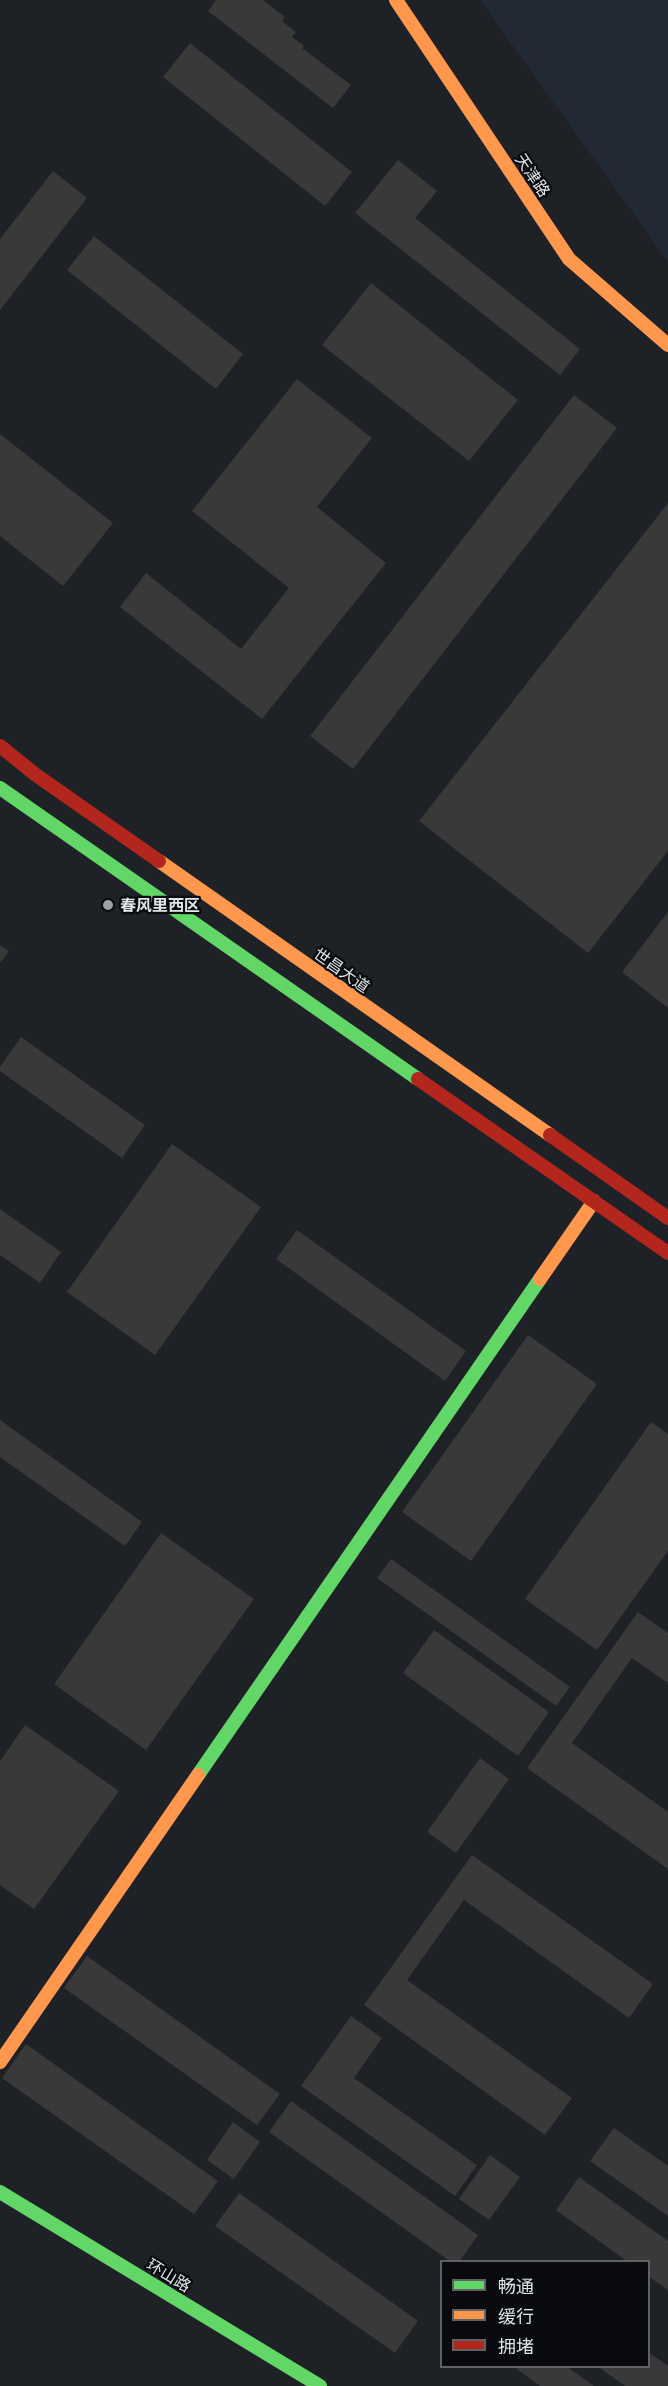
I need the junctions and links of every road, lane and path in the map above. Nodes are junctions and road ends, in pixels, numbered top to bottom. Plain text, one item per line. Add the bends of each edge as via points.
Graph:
1 (396, 0) edge
2 (668, 345) edge
3 (0, 746) edge
4 (0, 788) edge
5 (594, 1201) junction
6 (668, 1218) edge
7 (668, 1253) edge
8 (0, 2062) edge
9 (0, 2192) edge
10 (320, 2386) edge

1 - 2 main road, 天津路 via 569,259
3 - 6 main road, 世昌大道
4 - 5 main road
5 - 7 main road
5 - 8 main road
9 - 10 main road, 环山路

